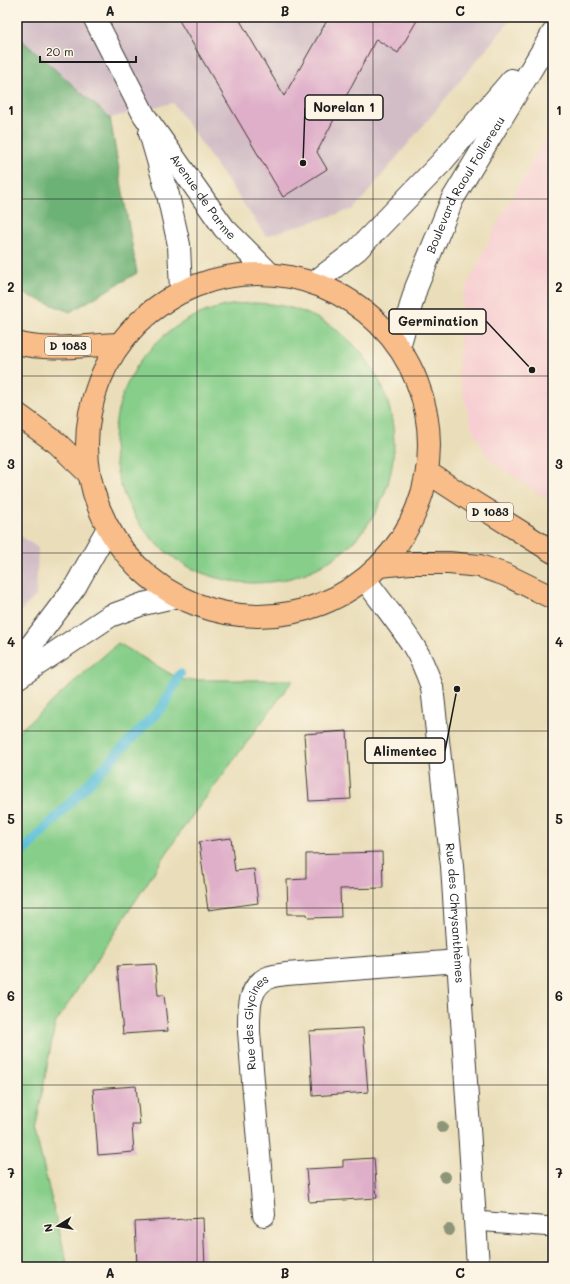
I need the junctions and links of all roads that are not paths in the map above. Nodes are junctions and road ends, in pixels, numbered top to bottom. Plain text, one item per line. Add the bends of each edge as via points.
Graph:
1 (94, 17) edge
2 (553, 32) edge
3 (144, 115) junction
4 (269, 273) junction
5 (315, 282) junction
6 (181, 291) junction
7 (17, 343) edge
8 (119, 344) junction
9 (399, 347) junction
10 (17, 414) edge
11 (427, 472) junction
12 (89, 474) junction
13 (108, 528) junction
14 (553, 552) edge
15 (373, 572) junction
16 (178, 596) junction
17 (553, 598) edge
18 (17, 664) edge
19 (17, 678) edge
20 (459, 961) junction
21 (264, 1215) dead end
22 (475, 1221) junction
23 (553, 1227) edge
24 (478, 1267) edge

1 - 3 street, Avenue de Parme
2 - 5 street, Boulevard Raoul Follereau via 441,163 357,250
2 - 9 street, Boulevard Raoul Follereau via 452,200 416,288
3 - 4 street, Avenue de Parme via 224,228
3 - 6 street, Avenue de Parme via 168,195 179,245
4 - 5 main road
4 - 6 main road via 224,276
5 - 9 main road via 362,308
6 - 8 main road via 147,314
7 - 8 main road, D 1083 via 58,347
8 - 12 main road via 102,373 91,406 87,440
9 - 11 main road via 419,386 429,428
10 - 12 main road via 57,443
11 - 14 main road, D 1083
11 - 15 main road via 418,506 402,538
12 - 13 main road
13 - 16 main road via 138,567
13 - 18 street via 75,587
15 - 16 main road via 332,600 294,613 254,616 215,611
15 - 17 main road via 410,563 480,566 506,575
15 - 20 street, Rue des Chrysanthèmes via 379,599 413,646 432,687 452,866
16 - 19 street via 143,604 110,616
20 - 21 street, Rue des Glycines via 286,974 270,977 256,986 249,1006 249,1032
20 - 22 street, Rue des Chrysanthèmes
22 - 23 lane
22 - 24 street, Rue des Chrysanthèmes

